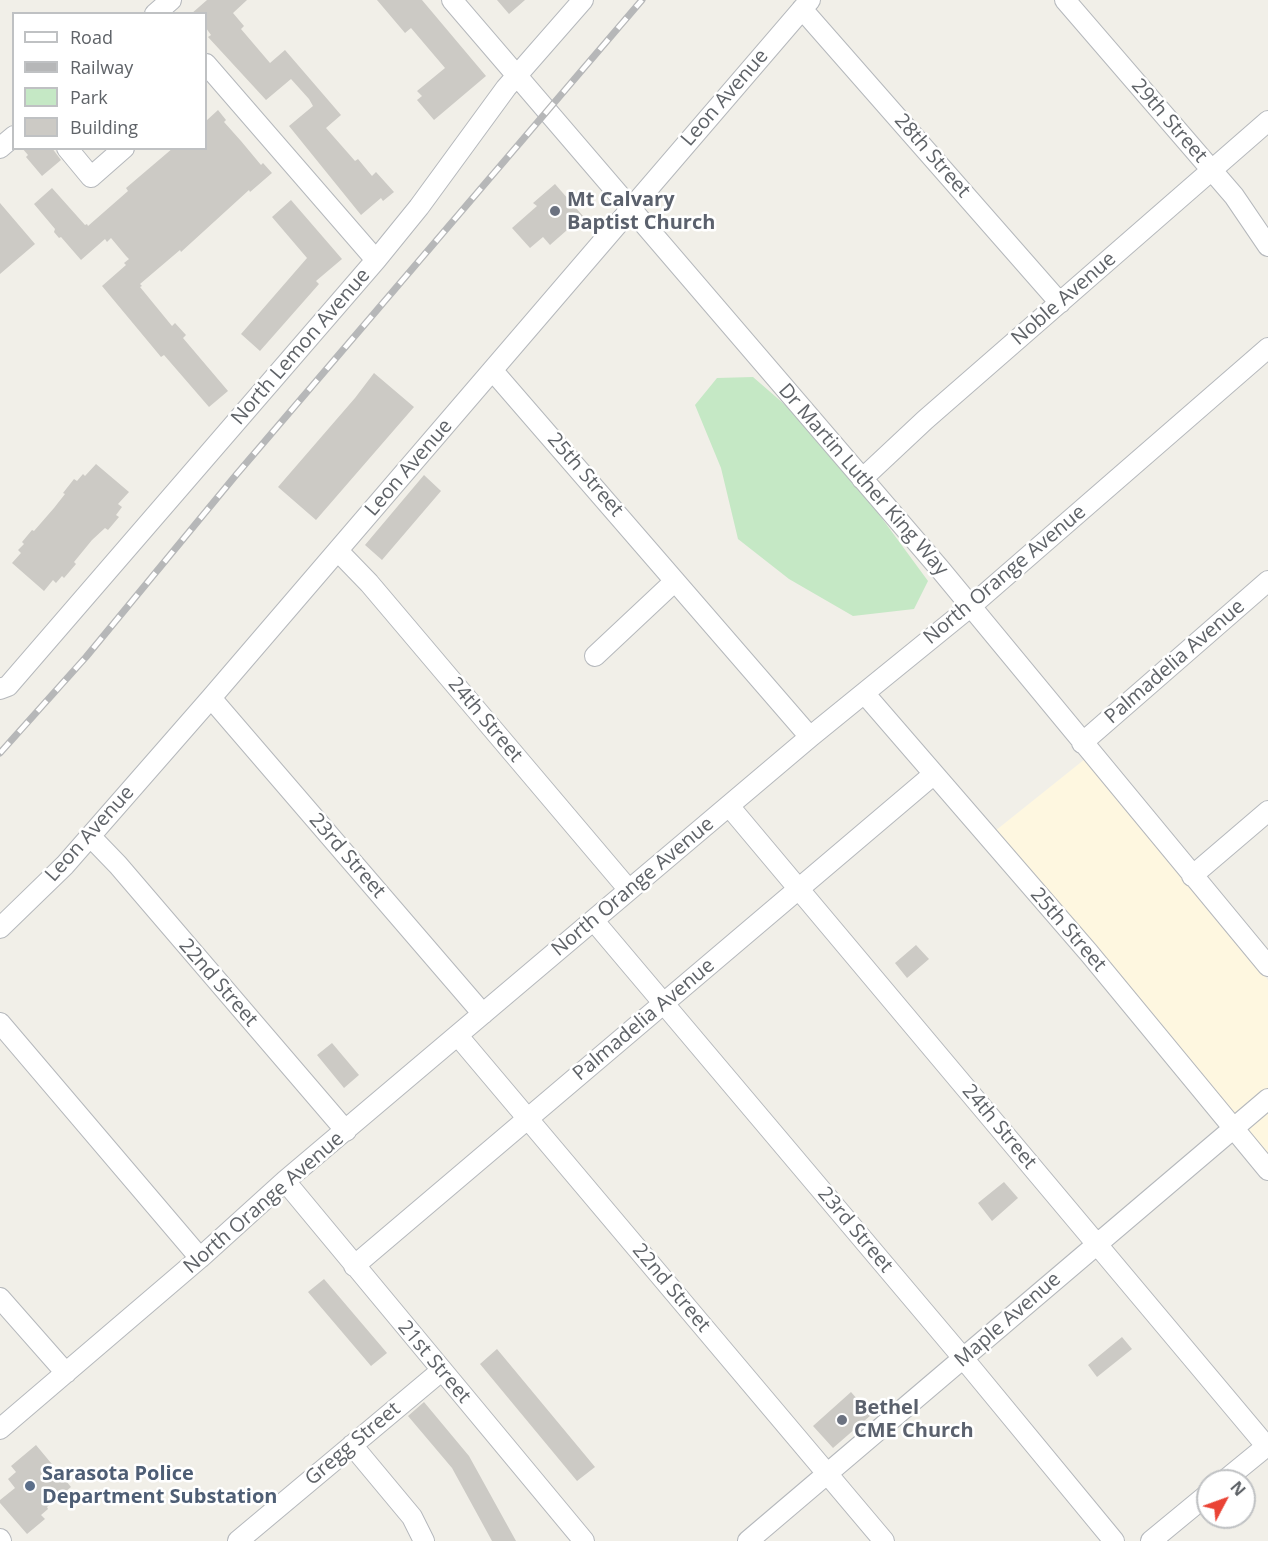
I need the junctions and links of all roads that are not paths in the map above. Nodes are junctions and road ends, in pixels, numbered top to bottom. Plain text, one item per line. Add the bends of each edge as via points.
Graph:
1 (452, 0) edge
2 (583, 0) edge
3 (1065, 0) edge
4 (806, 5) edge
5 (208, 71) edge
6 (517, 75) junction
7 (1268, 121) edge
8 (12, 138) edge
9 (0, 148) edge
10 (69, 150) edge
11 (122, 150) edge
12 (1212, 171) junction
13 (630, 209) junction
14 (1268, 246) edge
15 (375, 260) junction
16 (1060, 303) junction
17 (1268, 348) edge
18 (493, 371) junction
19 (862, 479) junction
20 (338, 551) junction
21 (675, 581) junction
22 (1268, 581) edge
23 (970, 607) junction
24 (595, 656) dead end
25 (4, 688) edge
26 (864, 693) junction
27 (211, 698) junction
28 (810, 737) junction
29 (1083, 743) junction
30 (934, 774) junction
31 (729, 806) junction
32 (1268, 811) edge
33 (90, 836) junction
34 (1192, 876) junction
35 (798, 888) junction
36 (629, 890) junction
37 (594, 921) junction
38 (0, 927) edge
39 (1268, 966) edge
40 (663, 1003) junction
41 (483, 1014) junction
42 (0, 1023) edge
43 (458, 1036) junction
44 (1268, 1099) edge
45 (528, 1118) junction
46 (1233, 1128) junction
47 (346, 1131) junction
48 (1268, 1170) edge
49 (285, 1181) junction
50 (1097, 1244) junction
51 (200, 1258) junction
52 (354, 1266) junction
53 (0, 1298) edge
54 (963, 1358) junction
55 (441, 1371) junction
56 (66, 1373) junction
57 (0, 1429) edge
58 (352, 1445) junction
59 (1267, 1447) edge
60 (1239, 1469) edge
61 (828, 1474) junction
62 (1196, 1504) edge
63 (238, 1541) edge
64 (424, 1541) edge
65 (584, 1541) edge
66 (748, 1541) edge
67 (884, 1541) edge
68 (1114, 1541) edge
69 (1151, 1541) edge

1 - 6 street, Dr Martin Luther King Way
2 - 6 street, North Lemon Avenue
3 - 12 street, 29th Street
4 - 13 street, Leon Avenue
4 - 16 street, 28th Street
5 - 15 street
6 - 13 street, Dr Martin Luther King Way
6 - 15 street, North Lemon Avenue
7 - 12 street, Noble Avenue
8 - 9 street
10 - 11 street via 91,177
12 - 14 street, 29th Street
12 - 16 street, Noble Avenue
13 - 18 street, Leon Avenue
13 - 19 street, Dr Martin Luther King Way
15 - 25 street, North Lemon Avenue
16 - 19 street, Noble Avenue
17 - 23 street, North Orange Avenue
18 - 20 street, Leon Avenue
18 - 21 street, 25th Street
19 - 23 street, Dr Martin Luther King Way
20 - 27 street, Leon Avenue
20 - 36 street, 24th Street
21 - 24 street
21 - 28 street, 25th Street
22 - 29 street, Palmadelia Avenue
23 - 26 street, North Orange Avenue
23 - 29 street, Dr Martin Luther King Way
26 - 28 street, North Orange Avenue
26 - 30 street, 25th Street
27 - 33 street, Leon Avenue
27 - 41 street, 23rd Street
28 - 31 street, North Orange Avenue
29 - 34 street, Dr Martin Luther King Way
30 - 35 street, Palmadelia Avenue
30 - 46 street, 25th Street
31 - 35 street, 24th Street
31 - 36 street, North Orange Avenue
32 - 34 street
33 - 38 street, Leon Avenue via 40,891
33 - 47 street, 22nd Street
34 - 39 street, Dr Martin Luther King Way
35 - 40 street, Palmadelia Avenue
35 - 50 street, 24th Street
36 - 37 street, North Orange Avenue
37 - 40 street, 23rd Street
37 - 41 street, North Orange Avenue
40 - 45 street, Palmadelia Avenue
40 - 54 street, 23rd Street
41 - 43 street, North Orange Avenue
42 - 51 street
43 - 45 street, 22nd Street
43 - 47 street, North Orange Avenue
44 - 46 street, Maple Avenue
45 - 52 street, Palmadelia Avenue
45 - 61 street, 22nd Street
46 - 48 street, 25th Street
46 - 50 street, Maple Avenue
47 - 49 street, North Orange Avenue
49 - 51 street, North Orange Avenue
49 - 52 street, 21st Street
50 - 54 street, Maple Avenue
50 - 59 street, 24th Street
51 - 56 street, North Orange Avenue
52 - 55 street, 21st Street
53 - 56 street
54 - 61 street, Maple Avenue
54 - 68 street, 23rd Street
55 - 58 street, Gregg Street
55 - 65 street, 21st Street
56 - 57 street, North Orange Avenue
58 - 63 street, Gregg Street
58 - 64 street via 412,1517
59 - 60 street
61 - 66 street, Maple Avenue
61 - 67 street, 22nd Street
62 - 69 street

